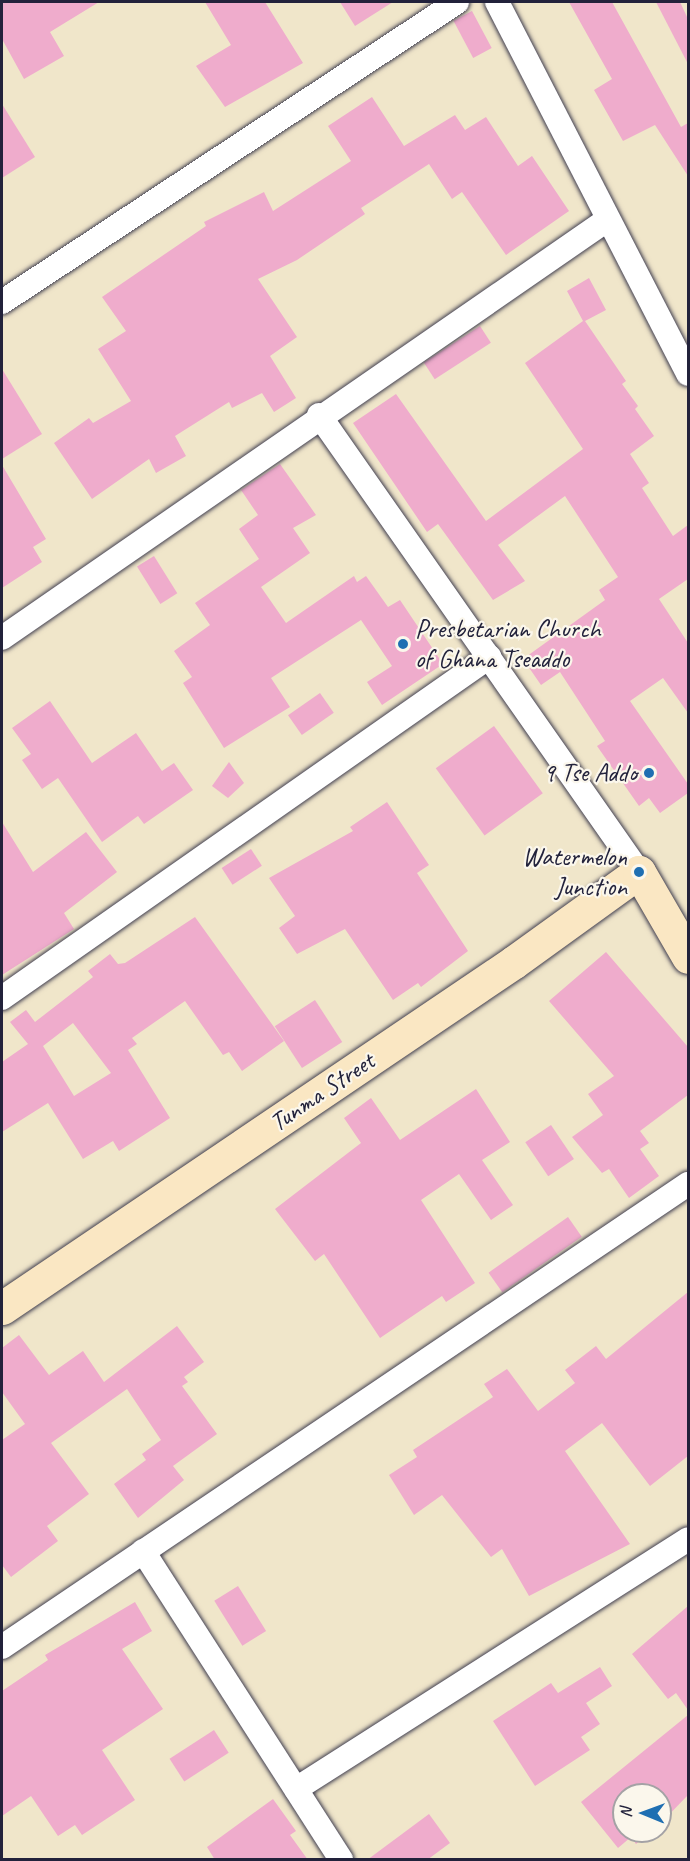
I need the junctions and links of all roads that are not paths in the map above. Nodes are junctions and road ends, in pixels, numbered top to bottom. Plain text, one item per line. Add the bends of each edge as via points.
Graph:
1 (457, 2) edge
2 (497, 2) edge
3 (607, 220) junction
4 (2, 302) edge
5 (688, 374) edge
6 (319, 415) junction
7 (2, 638) edge
8 (489, 657) junction
9 (639, 872) junction
10 (688, 957) edge
11 (2, 998) edge
12 (688, 1184) edge
13 (4, 1303) edge
14 (688, 1539) edge
15 (143, 1551) junction
16 (2, 1647) edge
17 (296, 1789) junction
18 (341, 1860) edge

1 - 4 street
2 - 3 street
3 - 5 street
3 - 6 street
6 - 7 street
6 - 8 street
8 - 9 street
8 - 11 street
9 - 10 street
9 - 13 street, Tunma Street via 514,962
12 - 15 street
14 - 17 street
15 - 16 street
15 - 17 street
17 - 18 street

